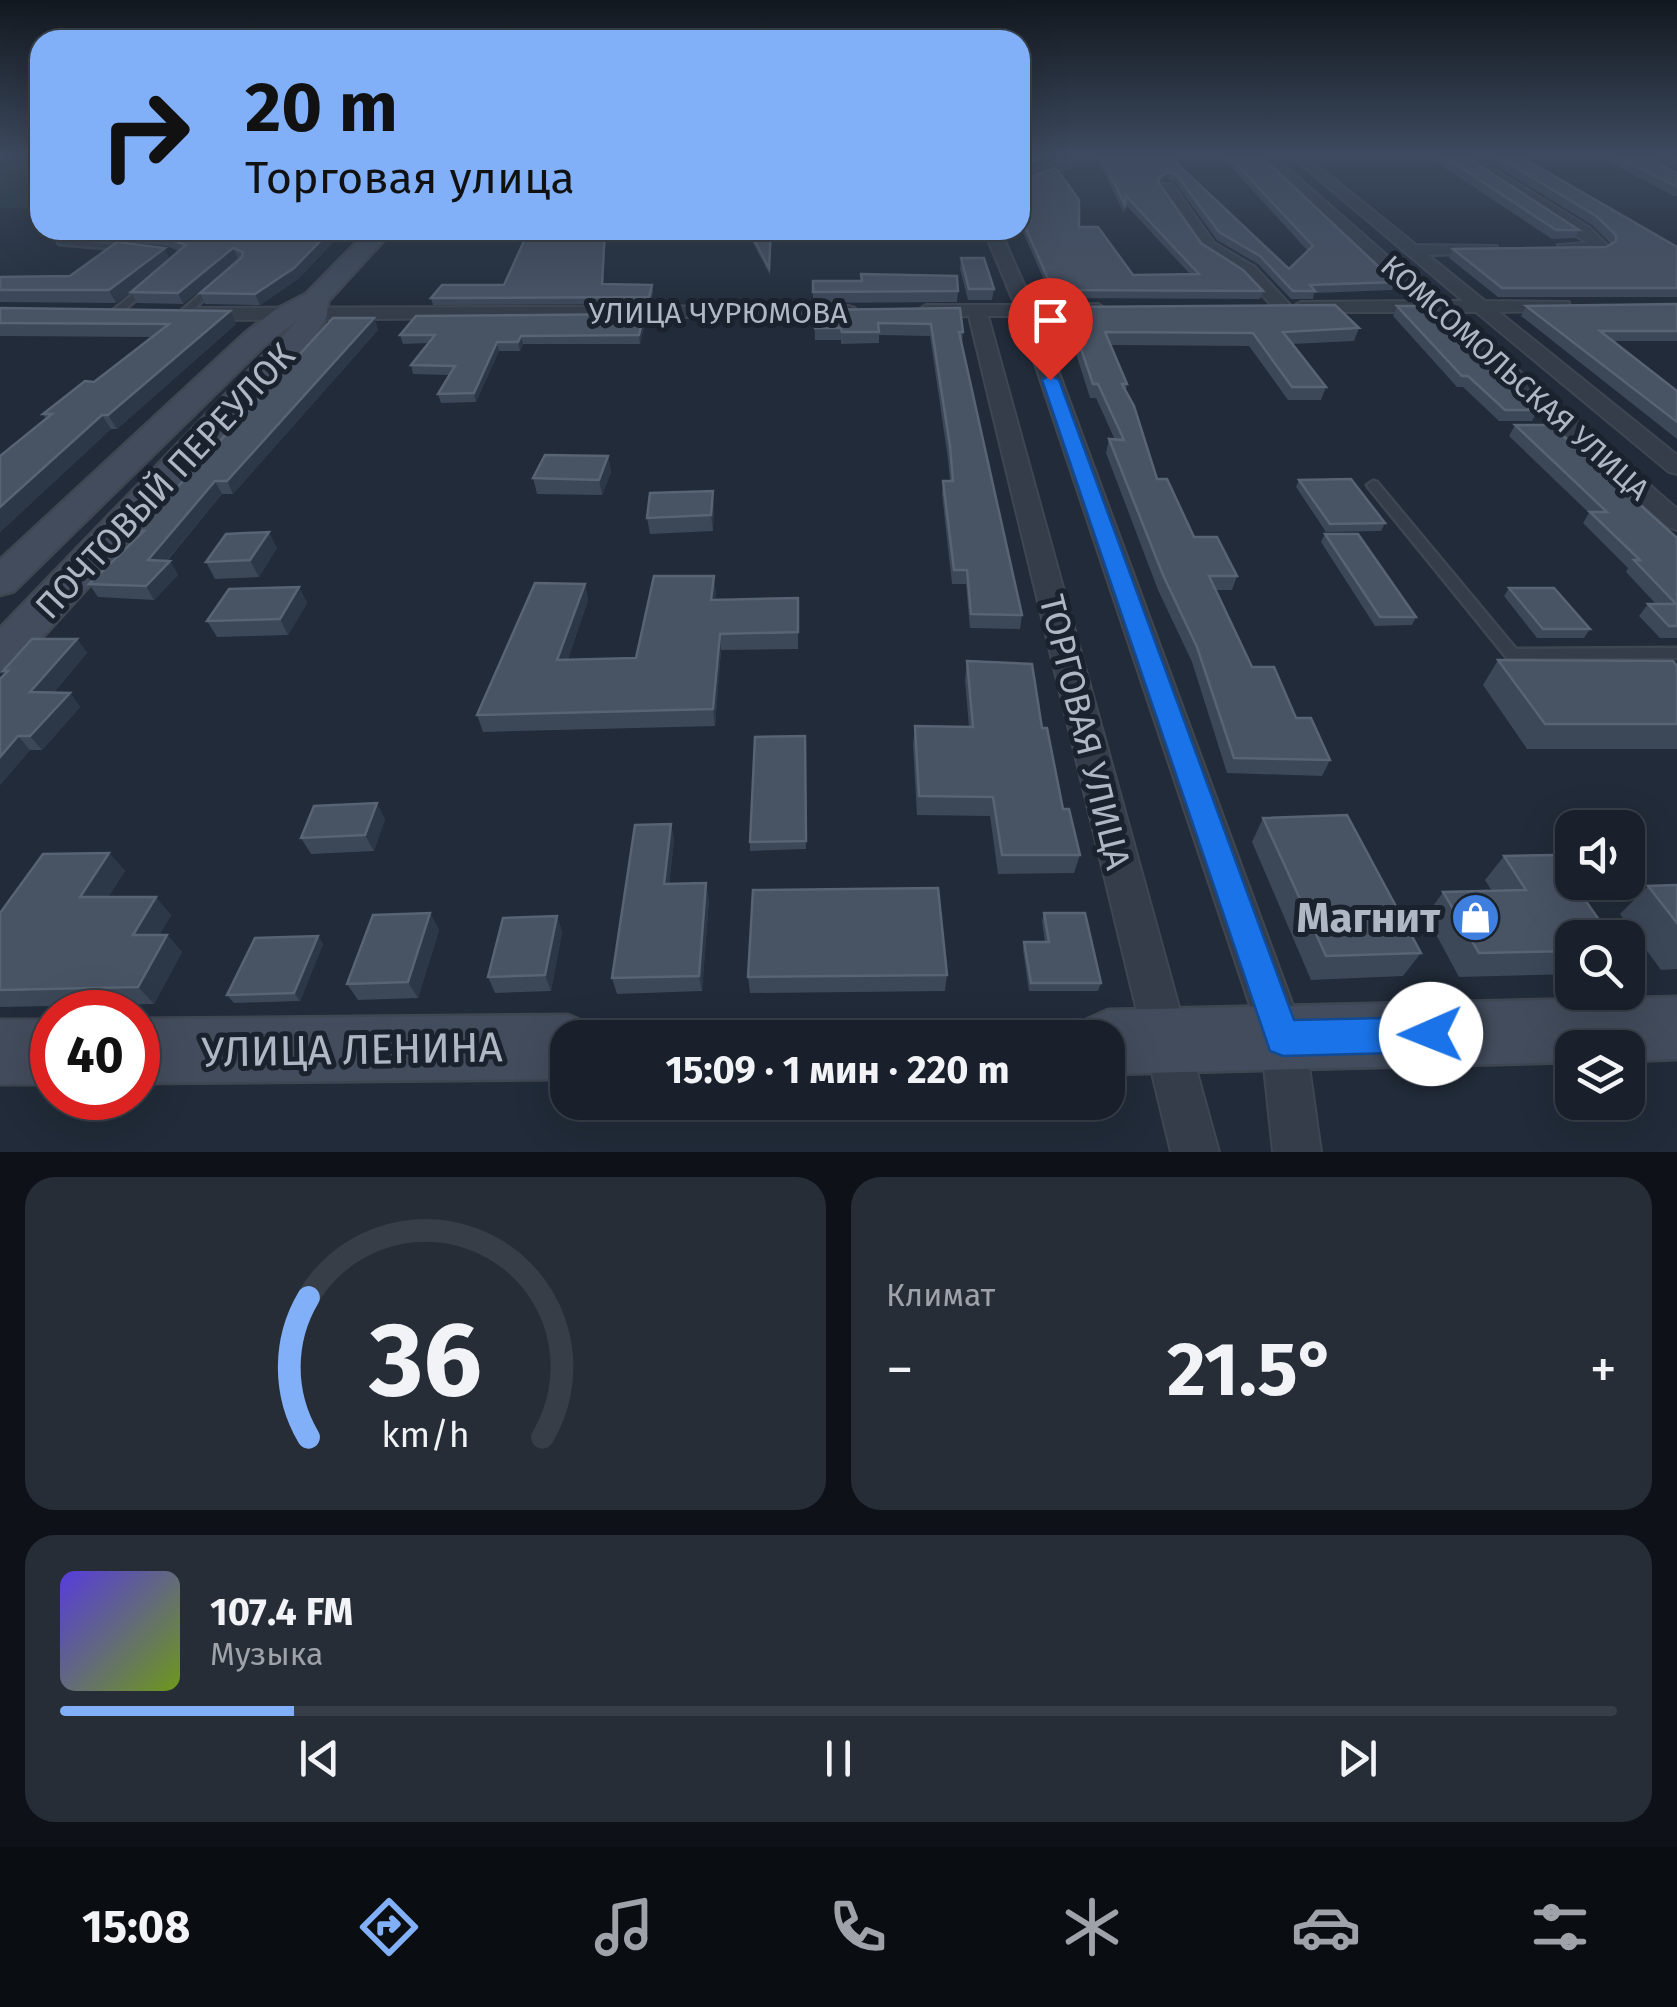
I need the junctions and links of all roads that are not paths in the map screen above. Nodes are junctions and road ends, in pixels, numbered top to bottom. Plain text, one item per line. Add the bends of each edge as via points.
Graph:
1 (1181, 208) edge
2 (1325, 208) edge
3 (1361, 208) edge
4 (1547, 208) edge
5 (63, 240) edge
6 (372, 240) edge
7 (996, 240) edge
8 (1507, 248) edge
9 (1544, 248) edge
10 (132, 249) edge
11 (1412, 250) junction
12 (226, 277) edge
13 (156, 280) edge
14 (1436, 306) junction
15 (1578, 306) edge
16 (1480, 307) junction
17 (1125, 310) edge
18 (305, 311) junction
19 (977, 311) junction
20 (1026, 311) junction
21 (105, 313) joint
22 (166, 314) junction
23 (1677, 467) edge
24 (1373, 484) dead end
25 (1677, 522) edge
26 (0, 582) edge
27 (1677, 653) edge
28 (0, 655) edge
29 (1655, 1021) edge
30 (1283, 1038) junction
31 (1136, 1042) edge
32 (550, 1047) edge
33 (160, 1051) edge
34 (0, 1052) edge
35 (30, 1052) edge
36 (1194, 1152) edge
37 (1297, 1152) edge

1 - 14 street via 1208,246 1250,271 1273,308
2 - 14 street, КОМСОМОЛЬСКАЯ УЛИЦА
3 - 11 street, КОМСОМОЛЬСКАЯ УЛИЦА
4 - 9 street via 1601,247
5 - 10 lane
6 - 18 street, ПОЧТОВЫЙ ПЕРЕУЛОК
7 - 20 street, ТОРГОВАЯ УЛИЦА
8 - 11 street
11 - 16 street, КОМСОМОЛЬСКАЯ УЛИЦА
12 - 22 lane
13 - 21 lane
14 - 16 street
14 - 25 street, КОМСОМОЛЬСКАЯ УЛИЦА
15 - 16 street
16 - 23 street, КОМСОМОЛЬСКАЯ УЛИЦА
17 - 20 street, УЛИЦА ЧУРЮМОВА
18 - 19 street, УЛИЦА ЧУРЮМОВА
18 - 22 street, УЛИЦА ЧУРЮМОВА
18 - 26 street, ПОЧТОВЫЙ ПЕРЕУЛОК via 254,340
18 - 28 street, ПОЧТОВЫЙ ПЕРЕУЛОК via 305,332
19 - 20 street, УЛИЦА ЧУРЮМОВА
19 - 31 street, ТОРГОВАЯ УЛИЦА
20 - 30 street, ТОРГОВАЯ УЛИЦА
21 - 22 street, УЛИЦА ЧУРЮМОВА
24 - 27 lane via 1512,654
29 - 30 street
30 - 31 street
30 - 37 street, ТОРГОВАЯ УЛИЦА
31 - 36 street, ТОРГОВАЯ УЛИЦА
32 - 33 street, УЛИЦА ЛЕНИНА
34 - 35 street

